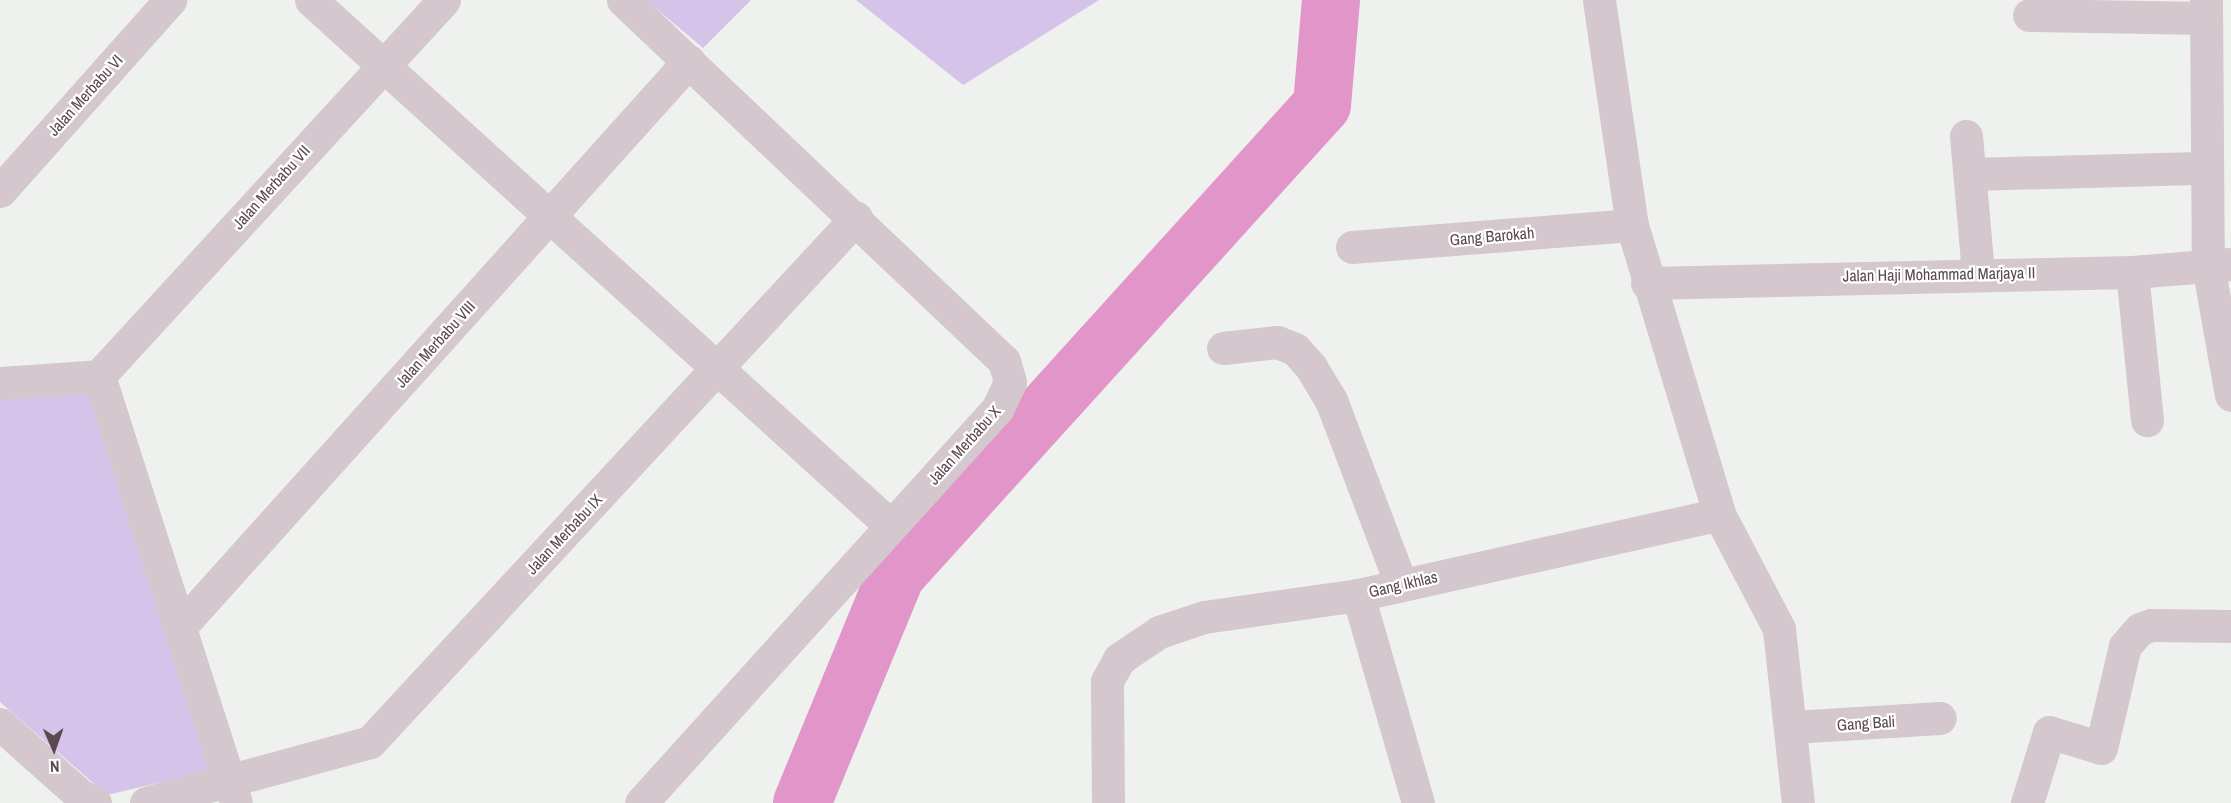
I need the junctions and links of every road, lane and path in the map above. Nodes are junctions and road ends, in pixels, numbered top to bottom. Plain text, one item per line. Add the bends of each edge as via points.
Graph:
1 (170, 0) edge
2 (310, 0) edge
3 (444, 0) edge
4 (623, 0) edge
5 (1599, 0) edge
6 (2206, 9) edge
7 (2029, 15) dead end
8 (689, 61) junction
9 (381, 67) junction
10 (1966, 136) dead end
11 (2207, 168) junction
12 (1970, 174) junction
13 (0, 191) edge
14 (548, 218) junction
15 (856, 218) junction
16 (1632, 225) junction
17 (1352, 247) dead end
18 (2219, 264) edge
19 (1978, 272) junction
20 (2132, 272) junction
21 (1647, 283) junction
22 (1223, 348) dead end
23 (716, 369) junction
24 (99, 376) junction
25 (0, 383) edge
26 (2231, 395) edge
27 (2147, 420) dead end
28 (1719, 514) junction
29 (890, 525) junction
30 (1401, 584) junction
31 (1358, 595) junction
32 (2231, 626) edge
33 (180, 627) junction
34 (1940, 718) dead end
35 (0, 724) edge
36 (1792, 727) junction
37 (233, 792) edge
38 (95, 803) edge
39 (146, 803) edge
40 (641, 803) edge
41 (1108, 803) edge
42 (1418, 803) edge
43 (1798, 803) edge
44 (2027, 803) edge

1 - 13 street, Jalan Merbabu VI
2 - 9 street
3 - 9 street, Jalan Merbabu VII
4 - 8 street, Jalan Merbabu X
5 - 16 street
6 - 7 street
6 - 11 street
8 - 14 street, Jalan Merbabu VIII
8 - 15 street, Jalan Merbabu X
9 - 14 street
9 - 24 street, Jalan Merbabu VII
10 - 12 street
11 - 12 street
11 - 18 street
12 - 19 street
14 - 23 street
14 - 33 street, Jalan Merbabu VIII
15 - 23 street, Jalan Merbabu IX
15 - 29 street, Jalan Merbabu X via 1004,361 1010,382 998,408
16 - 17 street, Gang Barokah
16 - 21 street
18 - 20 street, Jalan Haji Mohammad Marjaya II
18 - 26 street
19 - 20 street, Jalan Haji Mohammad Marjaya II
19 - 21 street, Jalan Haji Mohammad Marjaya II
20 - 27 street
21 - 28 street
22 - 30 street via 1277,342 1295,349 1311,367 1331,400
23 - 29 street
23 - 37 street, Jalan Merbabu IX via 370,742
24 - 25 street
24 - 33 street
28 - 30 street, Gang Ikhlas
28 - 36 street via 1779,629
29 - 40 street, Jalan Merbabu X
30 - 31 street, Gang Ikhlas
31 - 41 street, Gang Ikhlas via 1204,617 1159,632 1119,659 1107,681
31 - 42 street
32 - 44 street via 2151,625 2140,629 2125,646 2101,748 2049,732
33 - 37 street
34 - 36 street, Gang Bali
35 - 38 street via 80,795
36 - 43 street
37 - 39 street, Jalan Merbabu IX

